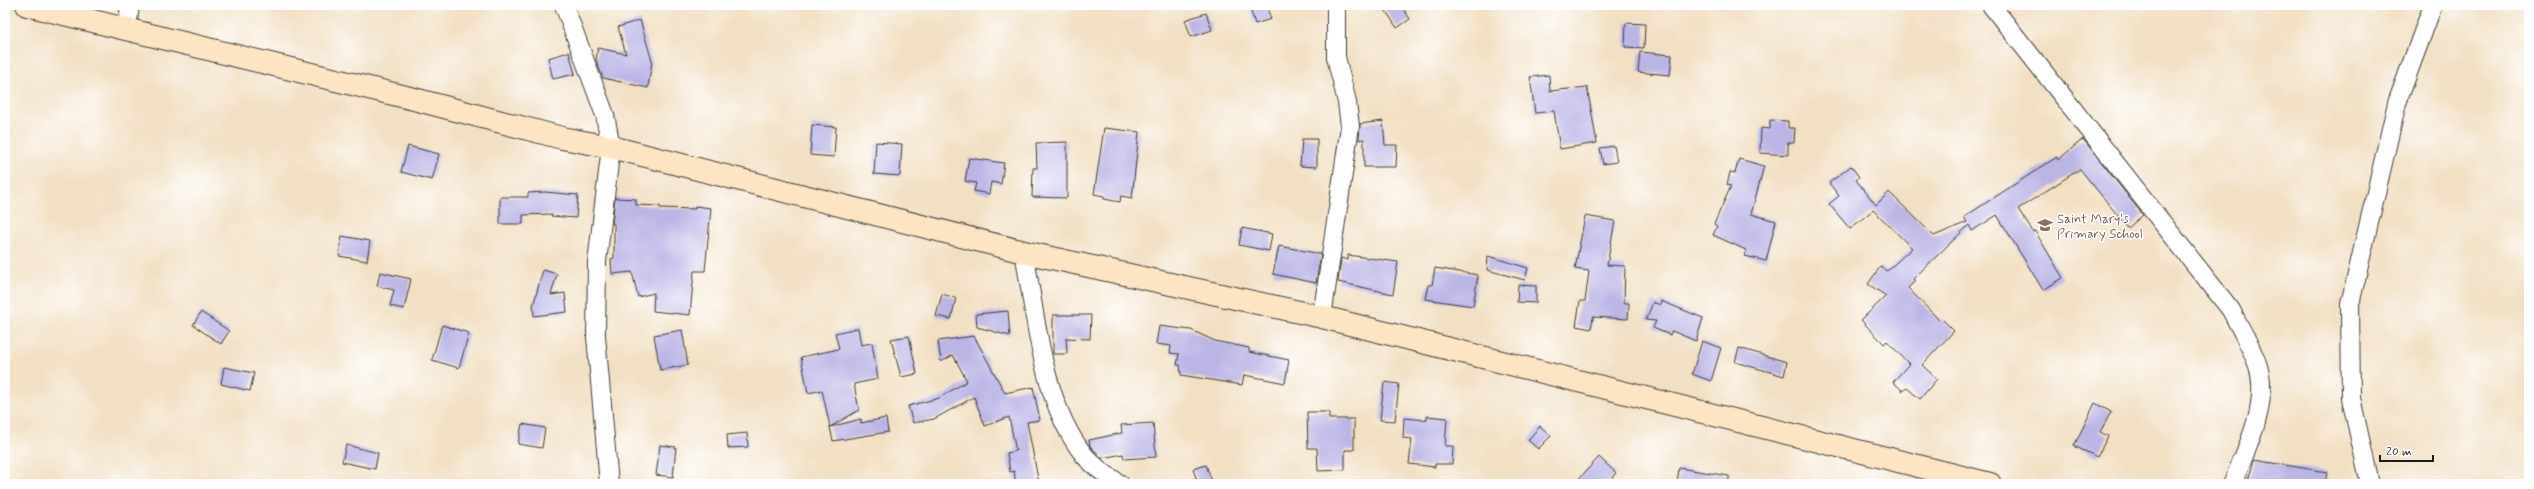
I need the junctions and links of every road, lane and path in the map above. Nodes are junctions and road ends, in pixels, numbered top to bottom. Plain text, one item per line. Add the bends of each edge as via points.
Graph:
1 (27, 5) edge
2 (130, 5) edge
3 (564, 5) edge
4 (1336, 5) edge
5 (1991, 5) edge
6 (2433, 5) edge
7 (127, 29) junction
8 (611, 147) junction
9 (1024, 252) junction
10 (1322, 317) junction
11 (609, 484) edge
12 (1120, 484) edge
13 (1990, 484) edge
14 (2232, 484) edge
15 (2370, 484) edge

1 - 7 main road
2 - 7 street
3 - 8 street via 605,115
4 - 10 street via 1336,57 1350,126
5 - 14 street via 2230,310 2249,346 2258,366 2258,408 2254,433
6 - 15 street via 2397,103 2350,304 2351,398
7 - 8 main road via 414,98 562,138
8 - 9 main road
8 - 11 street via 597,262 596,336
9 - 10 main road
9 - 12 street via 1058,409 1071,436 1085,456 1103,473
10 - 13 main road

